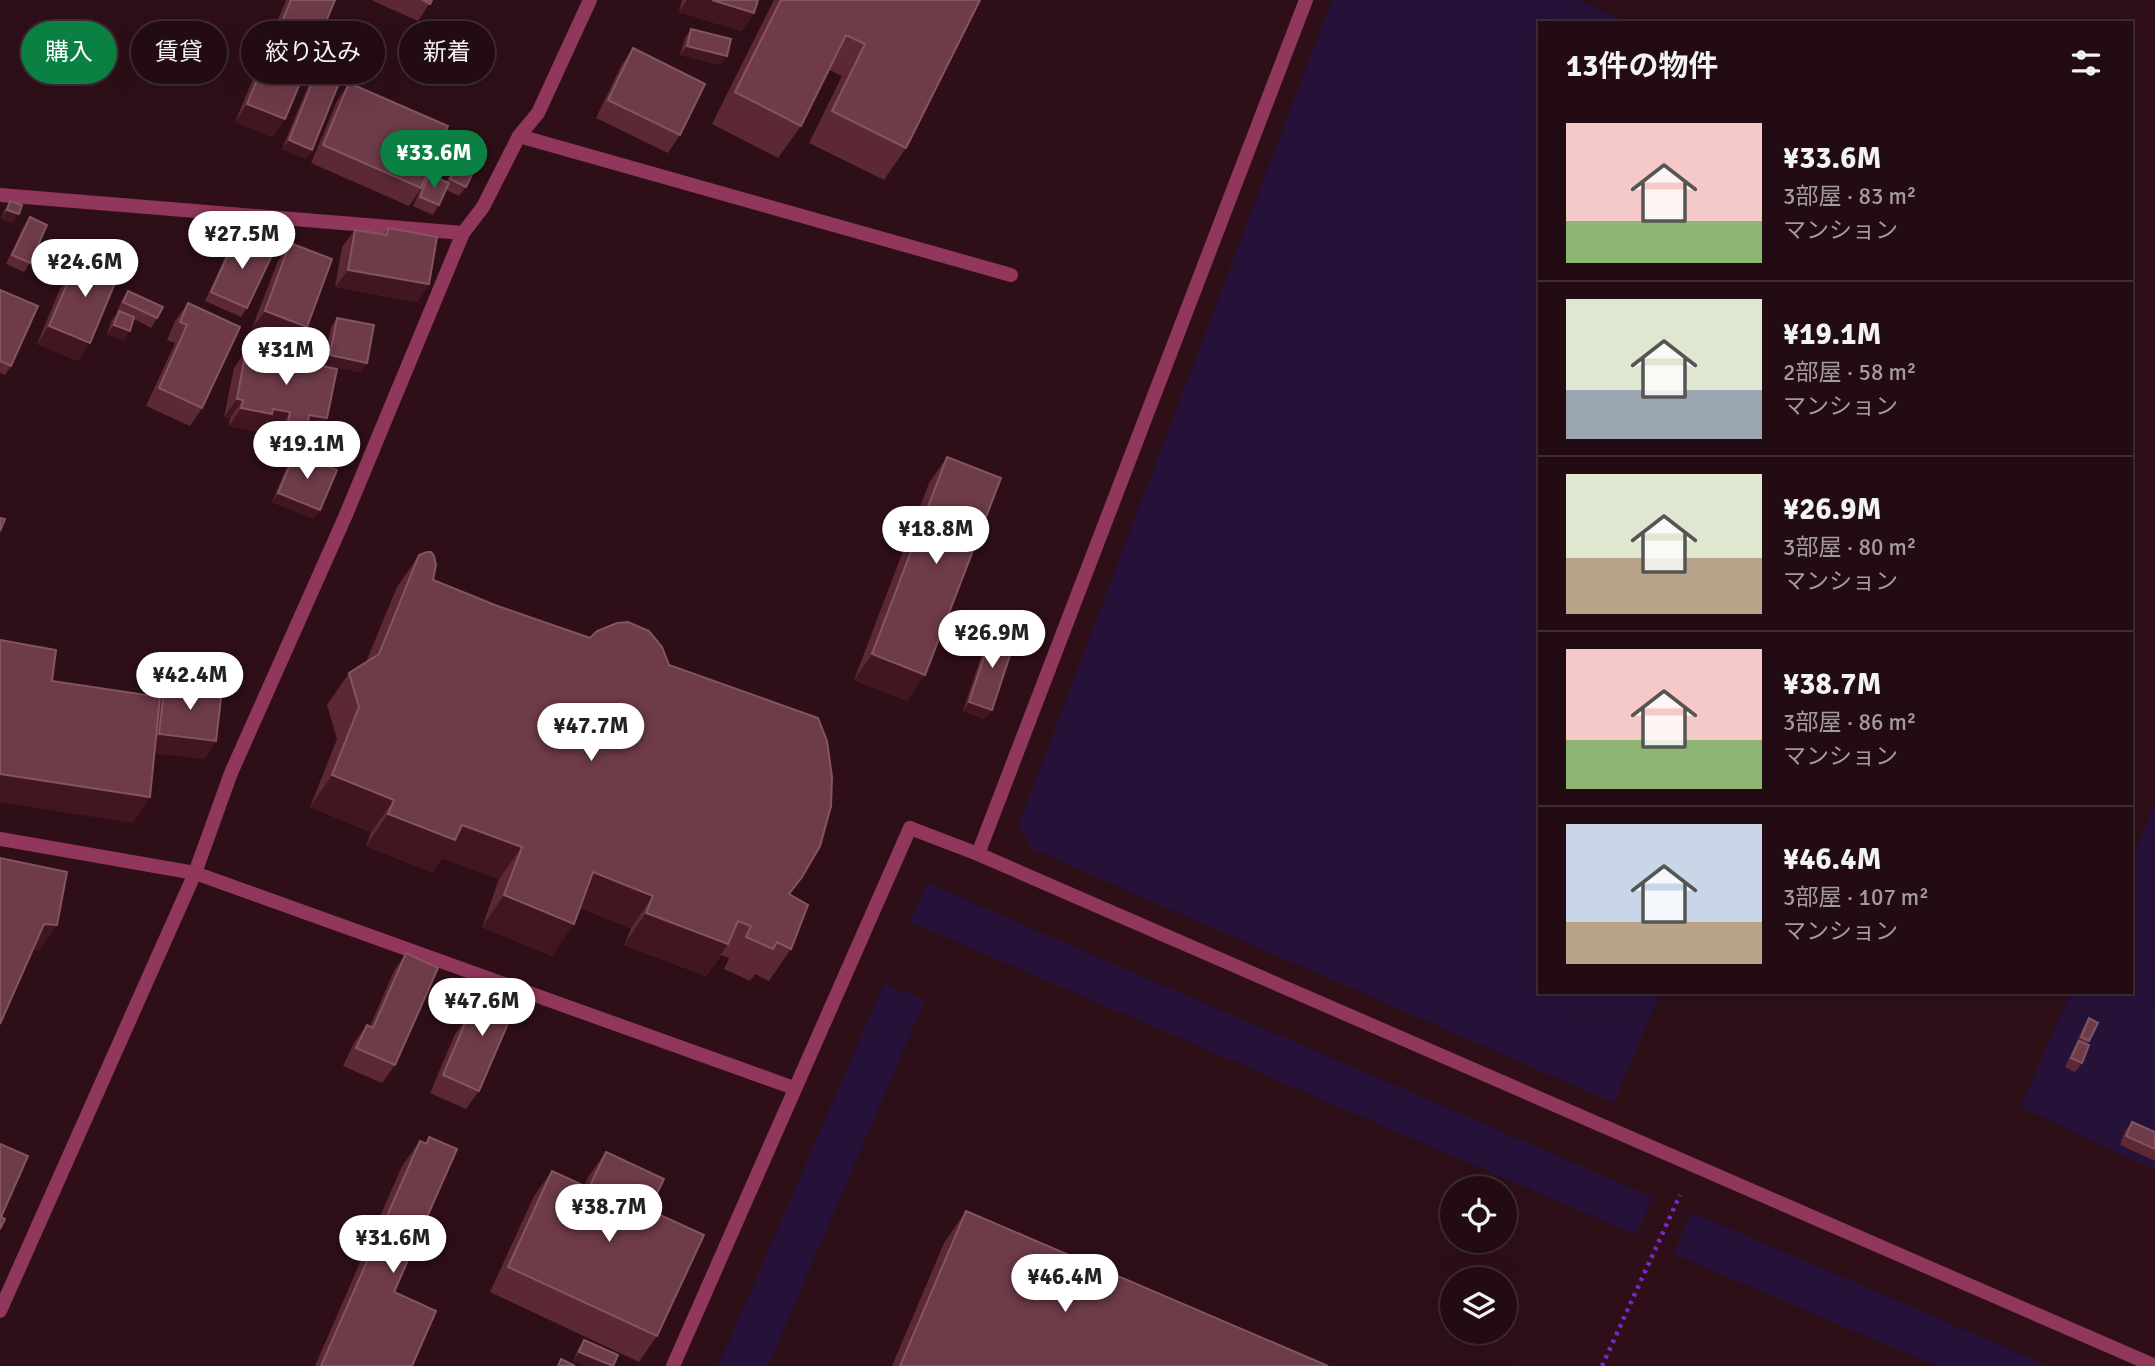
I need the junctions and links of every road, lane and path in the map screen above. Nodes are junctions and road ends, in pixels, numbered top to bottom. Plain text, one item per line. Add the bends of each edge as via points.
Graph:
1 (590, 0) edge
2 (1306, 0) edge
3 (519, 136) junction
4 (0, 195) edge
5 (463, 233) junction
6 (1011, 275) dead end
7 (0, 839) edge
8 (978, 854) junction
9 (195, 873) junction
10 (794, 1088) junction
11 (1694, 1166) junction
12 (0, 1311) edge
13 (673, 1366) edge
14 (1602, 1366) edge
15 (2155, 1366) edge

1 - 3 street via 538,113
2 - 8 street
3 - 5 street via 483,206
3 - 6 street
4 - 5 street
5 - 9 street via 345,517 231,773
7 - 9 street
8 - 10 street via 910,828
8 - 11 street
9 - 10 street
9 - 12 street
10 - 13 street
11 - 14 path
11 - 15 street

